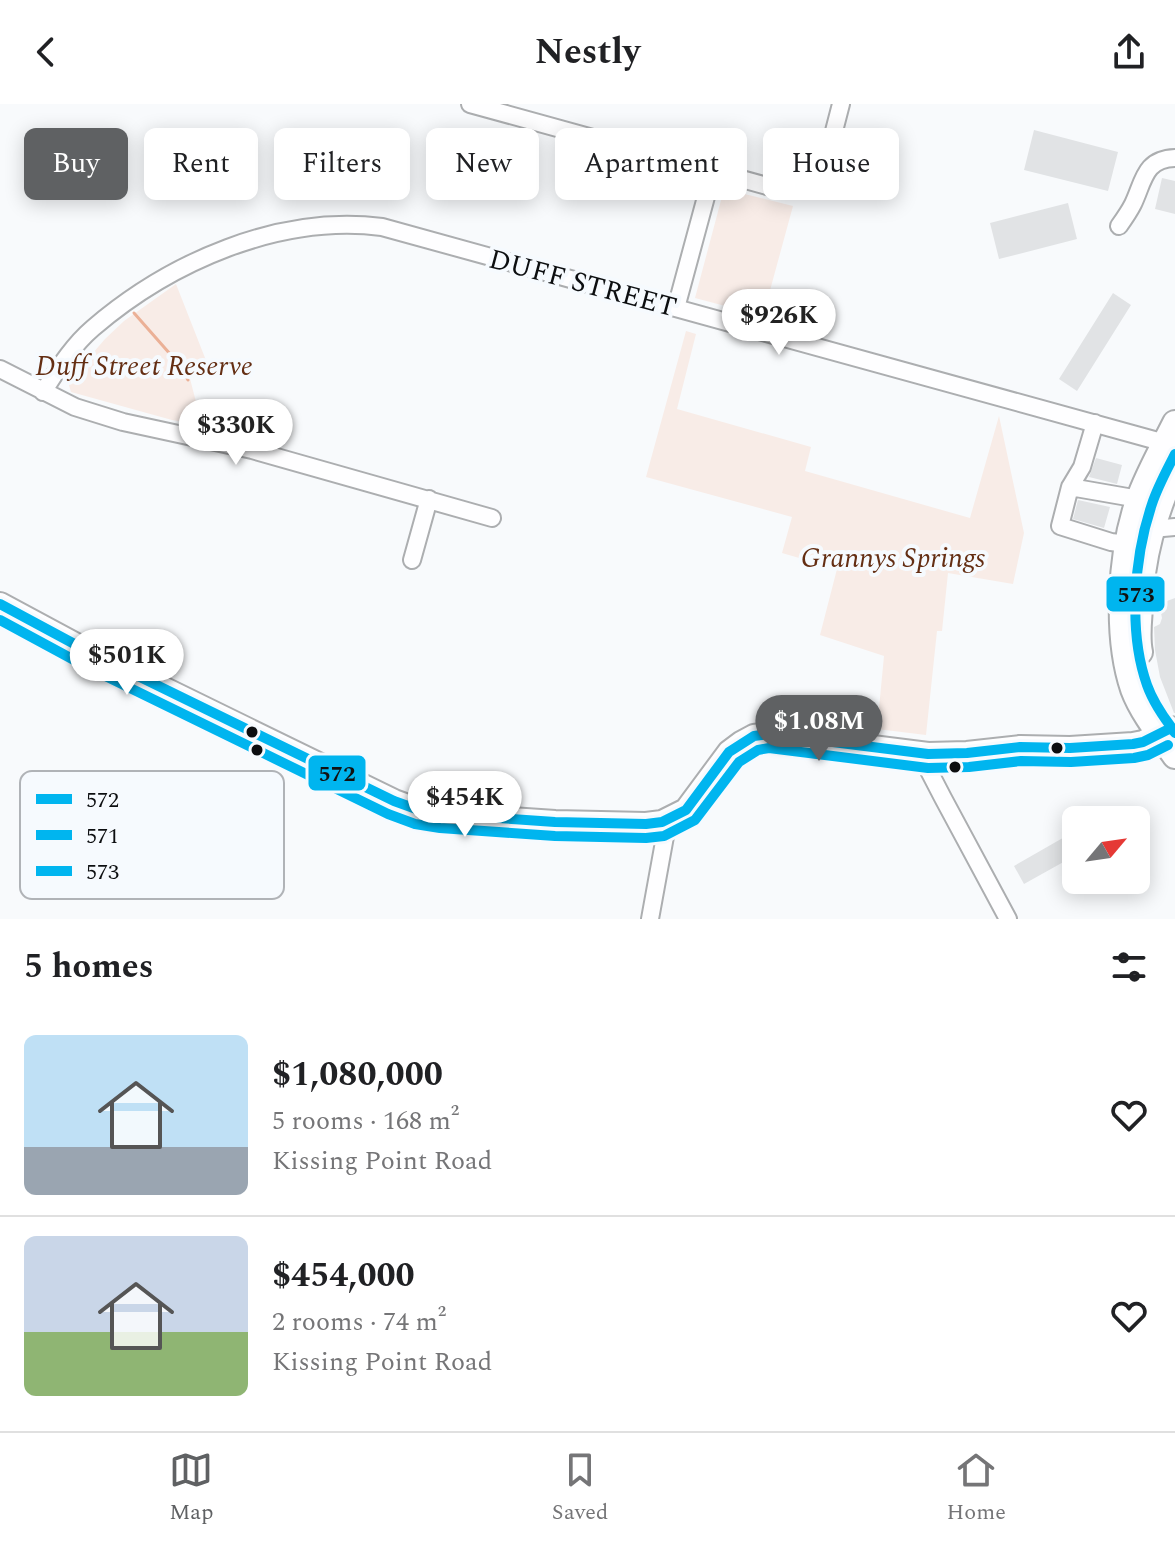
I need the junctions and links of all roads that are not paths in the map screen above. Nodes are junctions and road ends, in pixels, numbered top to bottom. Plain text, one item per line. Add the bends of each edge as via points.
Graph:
1 (470, 104) edge
2 (841, 104) edge
3 (557, 128) edge
4 (1175, 158) edge
5 (747, 180) edge
6 (705, 200) edge
7 (1119, 226) dead end
8 (676, 308) junction
9 (0, 369) edge
10 (43, 392) junction
11 (1095, 423) junction
12 (1170, 433) edge
13 (1175, 468) edge
14 (1070, 487) junction
15 (429, 499) junction
16 (1139, 499) junction
17 (492, 518) dead end
18 (1146, 531) edge
19 (412, 560) dead end
20 (0, 604) edge
21 (1169, 732) edge
22 (928, 754) junction
23 (1175, 756) edge
24 (668, 820) junction
25 (650, 919) edge
26 (1008, 919) edge

1 - 3 street
2 - 5 street via 826,162 814,179 795,188
4 - 7 street via 1148,169
6 - 8 street
8 - 10 street, DUFF STREET via 382,227 295,229 238,244 159,281 92,329
8 - 11 street, DUFF STREET
9 - 10 street
10 - 15 street via 123,422 252,450
11 - 12 street, DUFF STREET
11 - 14 street
12 - 16 highway
13 - 18 highway
14 - 16 street
14 - 18 street via 1060,526 1111,542
15 - 17 street
15 - 19 street
16 - 18 highway
18 - 21 highway via 1123,578 1122,621 1138,699
20 - 24 main road via 183,699 419,810 555,822
21 - 22 main road via 1118,746
21 - 23 highway
22 - 24 main road via 754,736 729,752 686,810
22 - 26 street via 929,771
24 - 25 street

